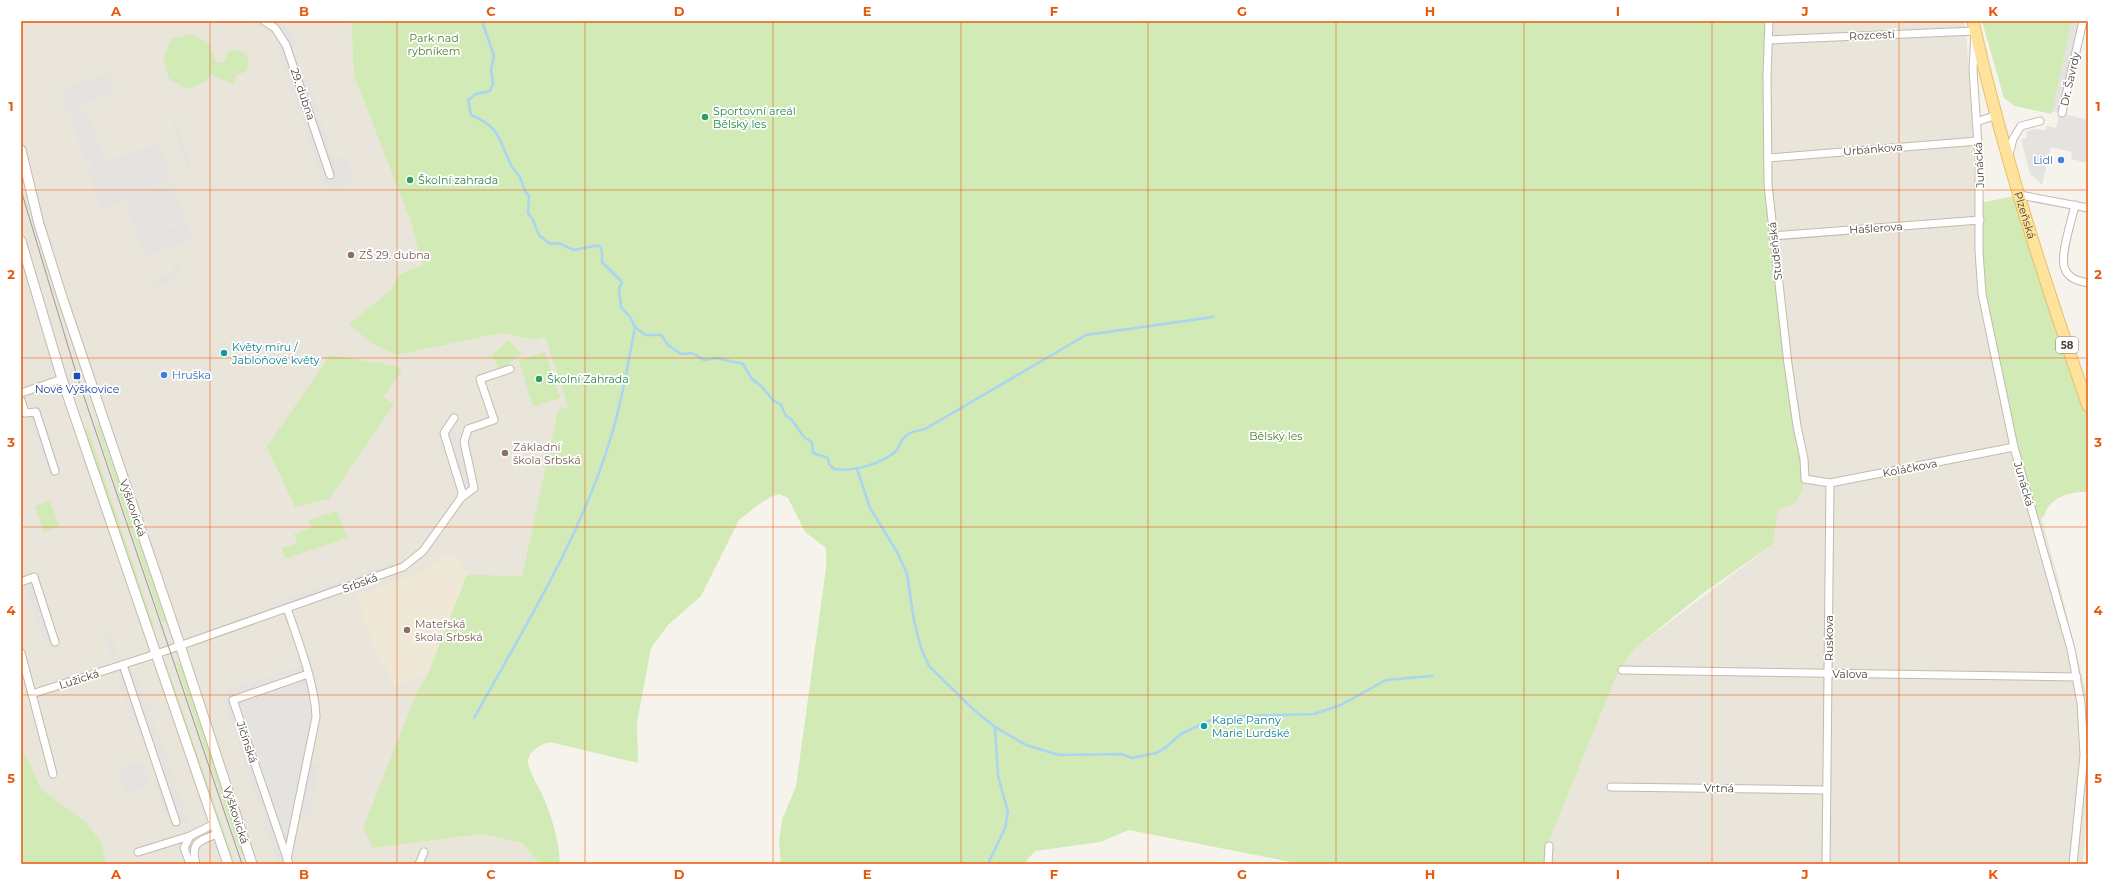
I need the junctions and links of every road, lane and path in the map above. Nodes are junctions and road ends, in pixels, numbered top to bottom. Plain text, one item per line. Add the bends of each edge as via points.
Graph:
1 (264, 21) edge
2 (1769, 21) edge
3 (2083, 21) edge
4 (1974, 26) edge
5 (1768, 40) junction
6 (2062, 113) dead end
7 (1997, 115) junction
8 (2040, 121) dead end
9 (1976, 122) junction
10 (1978, 141) junction
11 (21, 150) edge
12 (2009, 157) junction
13 (1768, 158) junction
14 (330, 175) dead end
15 (2020, 195) junction
16 (2075, 205) junction
17 (2088, 208) edge
18 (1980, 220) junction
19 (1773, 236) junction
20 (21, 242) edge
21 (2088, 283) edge
22 (510, 369) dead end
23 (62, 379) junction
24 (21, 394) edge
25 (21, 400) edge
26 (2088, 404) edge
27 (23, 414) edge
28 (454, 418) dead end
29 (2014, 447) junction
30 (55, 471) dead end
31 (1805, 479) joint
32 (1830, 483) junction
33 (461, 498) junction
34 (21, 582) edge
35 (288, 608) junction
36 (56, 642) dead end
37 (180, 645) junction
38 (166, 650) joint
39 (21, 653) edge
40 (154, 654) junction
41 (123, 665) junction
42 (1622, 670) dead end
43 (308, 674) junction
44 (1828, 674) junction
45 (2077, 677) junction
46 (32, 694) junction
47 (53, 774) dead end
48 (1611, 787) dead end
49 (1827, 790) junction
50 (176, 822) dead end
51 (214, 824) junction
52 (217, 834) junction
53 (190, 836) junction
54 (1549, 846) dead end
55 (138, 852) dead end
56 (424, 852) dead end
57 (288, 862) edge
58 (190, 864) edge
59 (196, 864) edge
60 (228, 864) edge
61 (252, 864) edge
62 (419, 864) edge
63 (1548, 864) edge
64 (1826, 864) edge
65 (2073, 864) edge

1 - 14 street, 29. dubna via 275,28 286,45
2 - 5 street, Studeňská
3 - 6 street, Dr. Šavrdy
4 - 5 street, Rozcestí
4 - 7 main road, Plzeňská / 58
4 - 9 street, Junácká
5 - 13 street, Studeňská
7 - 9 street
7 - 12 main road, Plzeňská / 58
8 - 12 street via 2021,126 2013,139
9 - 10 street, Junácká
10 - 13 street, Urbánkova
10 - 18 street, Junácká
11 - 37 street, Výškovická via 39,224 62,297
12 - 15 main road, Plzeňská / 58
13 - 19 street, Studeňská
15 - 16 street
15 - 26 main road, Plzeňská / 58 via 2047,287
16 - 17 street
16 - 21 street via 2064,265 2074,279
18 - 19 street, Hašlerova
18 - 29 street, Junácká via 1982,294
19 - 31 street, Studeňská
20 - 23 street
22 - 33 street, Srbská via 480,379 494,420 468,429 464,442 474,488
23 - 24 street
23 - 40 street
25 - 27 street
27 - 30 street via 36,412
28 - 33 street via 444,433 462,492
29 - 32 street, Koláčkova
29 - 45 street, Junácká
31 - 32 street, Koláčkova
32 - 44 street, Ruskova
33 - 35 street, Srbská via 423,551 403,567
34 - 36 street via 34,577
35 - 37 street, Srbská
35 - 43 street, Jičínská
37 - 38 street, Srbská
37 - 61 street, Výškovická
38 - 40 street, Lužická
39 - 46 street
40 - 41 street, Lužická
40 - 51 street
41 - 46 street, Lužická
41 - 50 street
42 - 44 street, Valova
43 - 57 street, Jičínská via 316,706 316,717
43 - 57 street, Jičínská via 233,700
44 - 45 street, Valova
44 - 49 street, Ruskova
45 - 65 street, Junácká via 2084,727 2084,755
46 - 47 street
48 - 49 street, Vrtná
49 - 64 street, Ruskova
51 - 52 street
51 - 53 street
52 - 59 street via 199,841 195,846 193,854
52 - 60 street
53 - 55 street
53 - 58 street via 184,848
54 - 63 street
56 - 62 street

